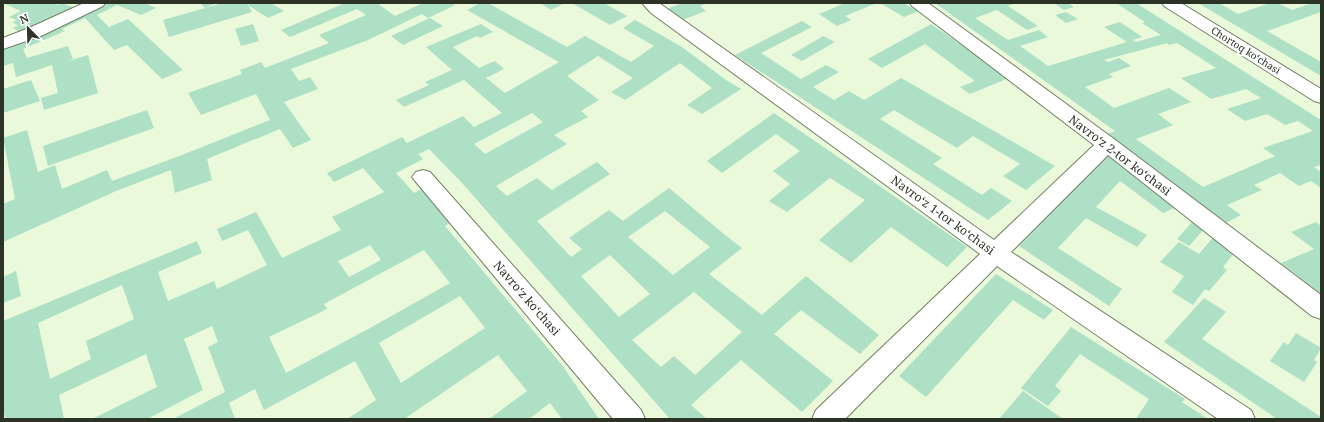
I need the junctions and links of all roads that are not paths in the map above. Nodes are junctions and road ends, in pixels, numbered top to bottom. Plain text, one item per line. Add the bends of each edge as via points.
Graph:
1 (97, 3) edge
2 (650, 3) edge
3 (918, 3) edge
4 (1170, 3) edge
5 (3, 44) edge
6 (1321, 97) edge
7 (1107, 144) junction
8 (423, 177) dead end
9 (997, 254) junction
10 (1321, 309) edge
11 (631, 419) edge
12 (826, 419) edge
13 (1241, 419) edge

1 - 5 street
2 - 9 street, Navroʻz 1-tor koʻchasi
3 - 7 street, Navroʻz 2-tor koʻchasi
4 - 6 street, Chortoq koʻchasi
7 - 9 street
7 - 10 street, Navroʻz 2-tor koʻchasi
8 - 11 street, Navroʻz koʻchasi
9 - 12 street
9 - 13 street, Navroʻz 1-tor koʻchasi

